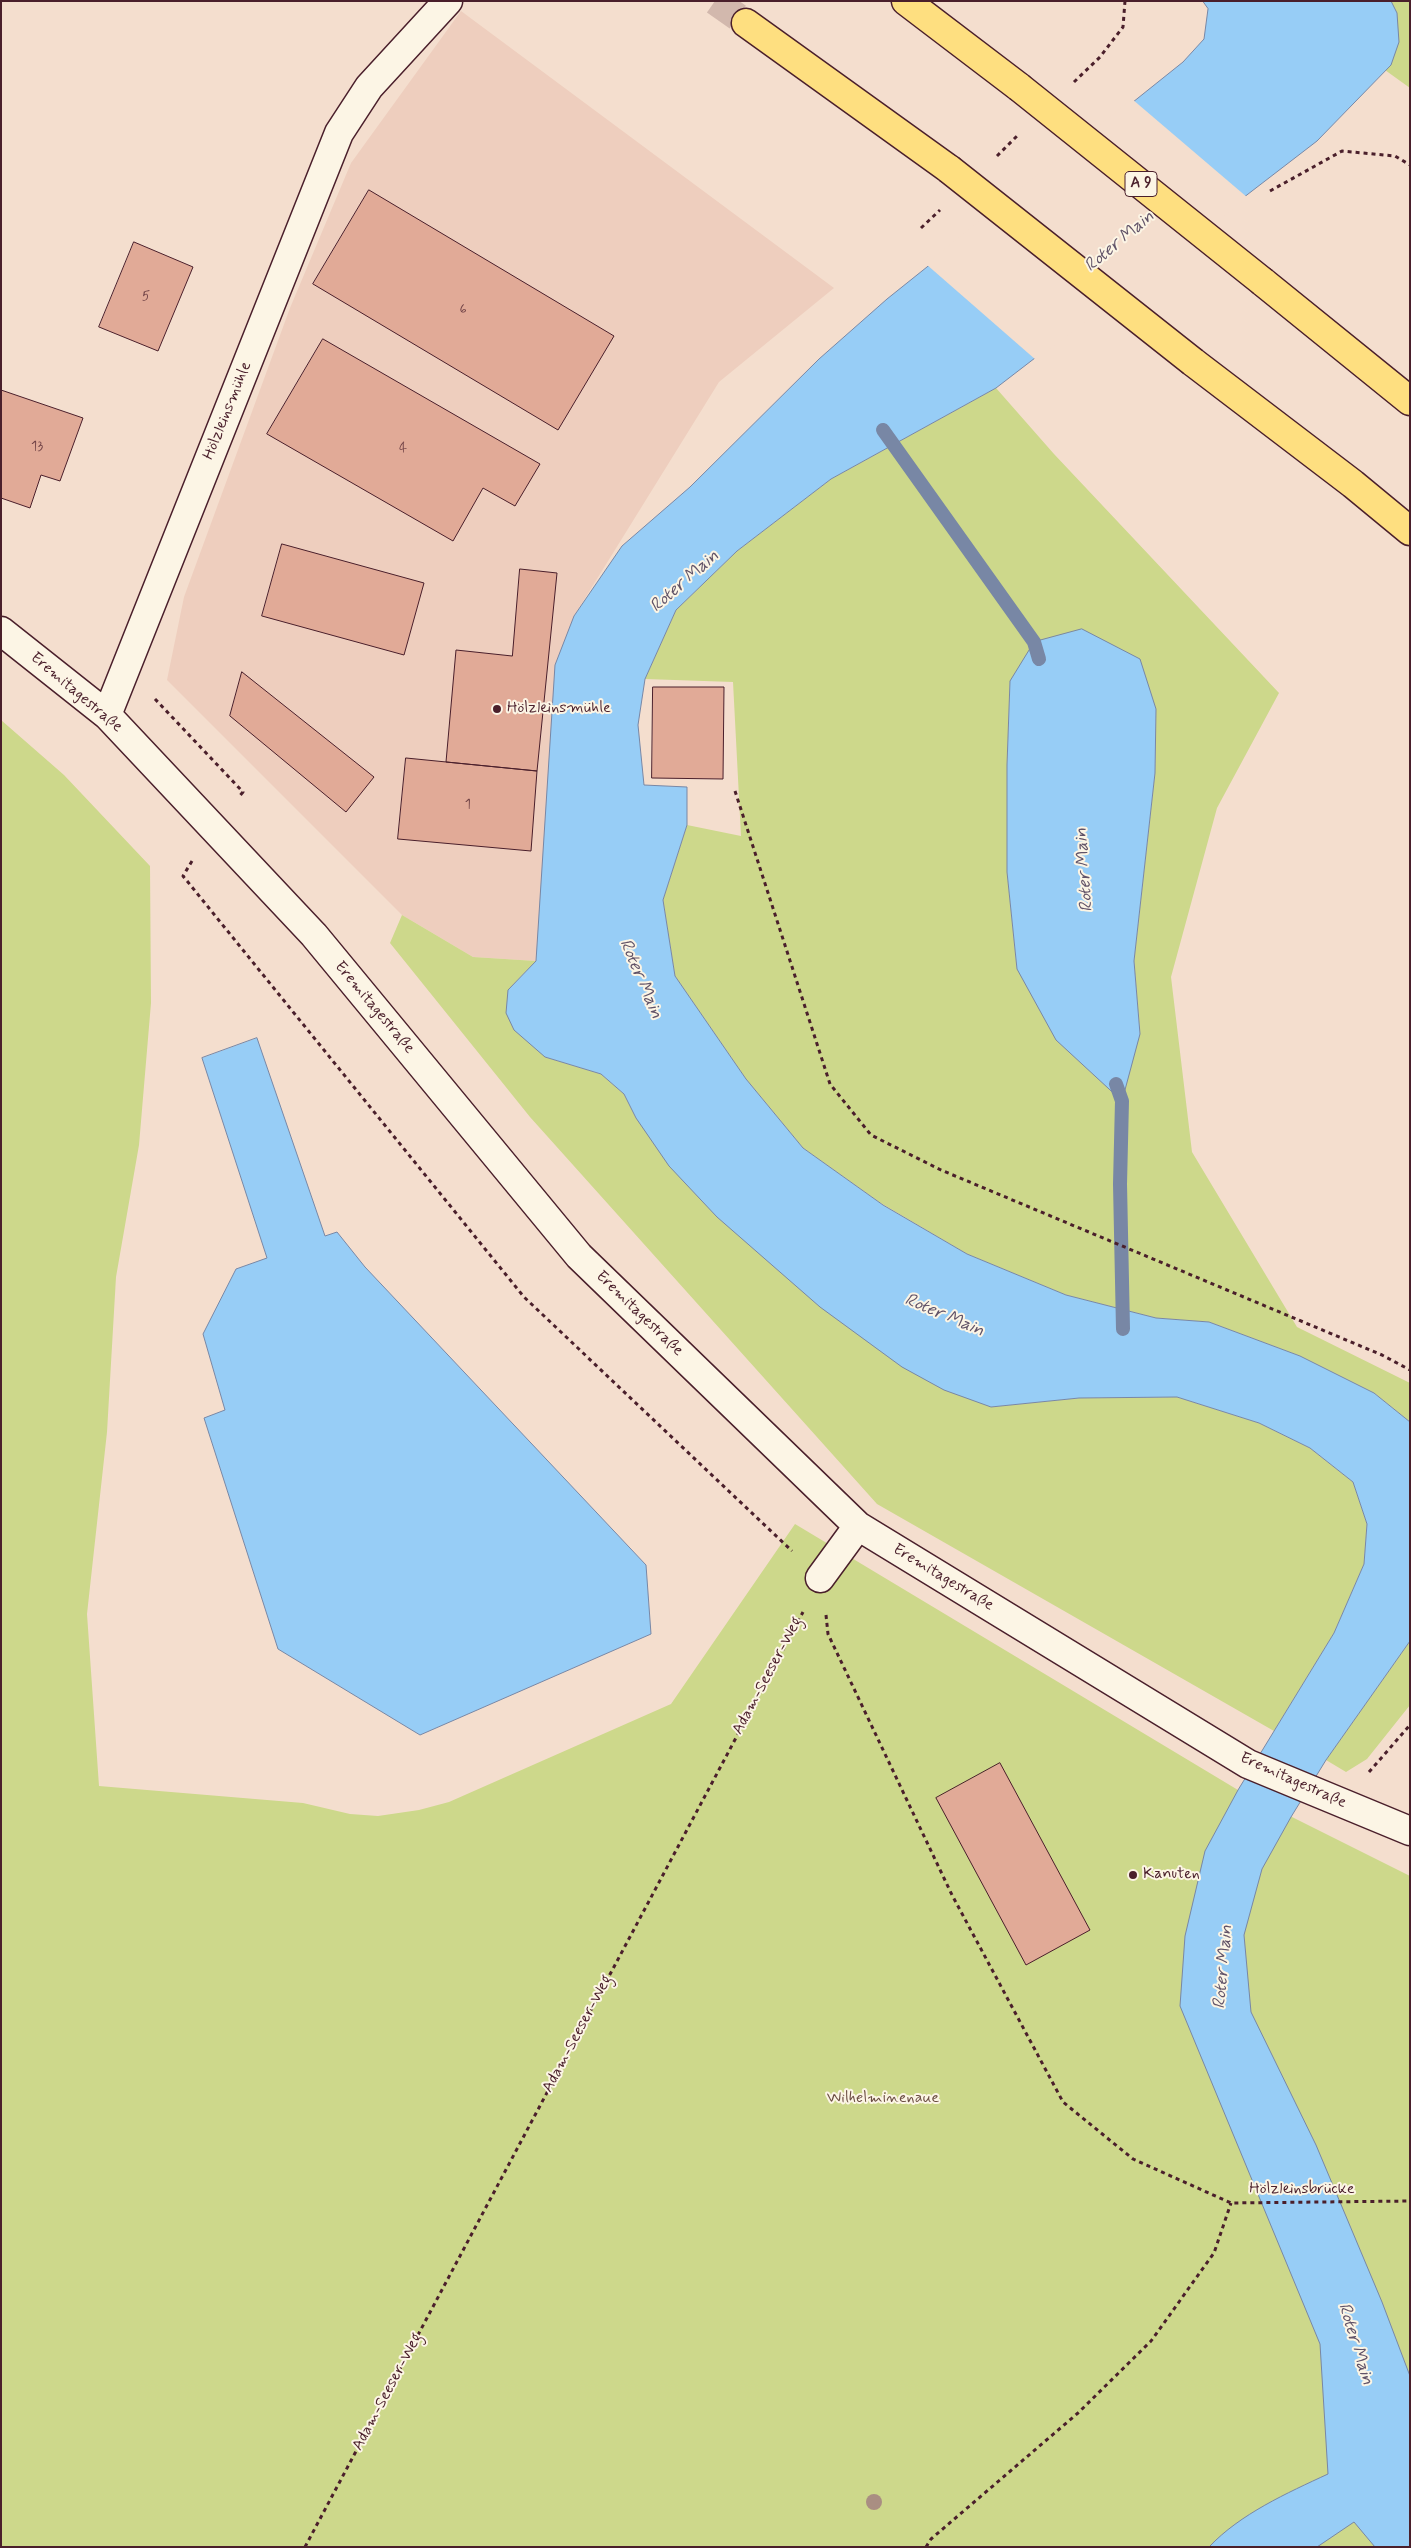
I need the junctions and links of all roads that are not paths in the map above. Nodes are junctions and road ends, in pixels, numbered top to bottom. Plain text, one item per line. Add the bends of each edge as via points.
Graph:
1 (448, 1) edge
2 (906, 1) edge
3 (746, 23) tunnel mouth
4 (1410, 401) edge
5 (1410, 531) edge
6 (1, 631) edge
7 (107, 715) junction
8 (858, 1526) junction
9 (820, 1578) road end
10 (1410, 1831) edge

1 - 7 street, Hölzleinsmühle via 369,87 339,133
2 - 4 highway, A 9, bridge via 1019,87
3 - 5 highway, bridge via 949,169
6 - 7 street, Eremitagestraße
7 - 8 street, Eremitagestraße via 314,935 579,1256
8 - 9 street
8 - 10 street, Eremitagestraße via 1248,1764

